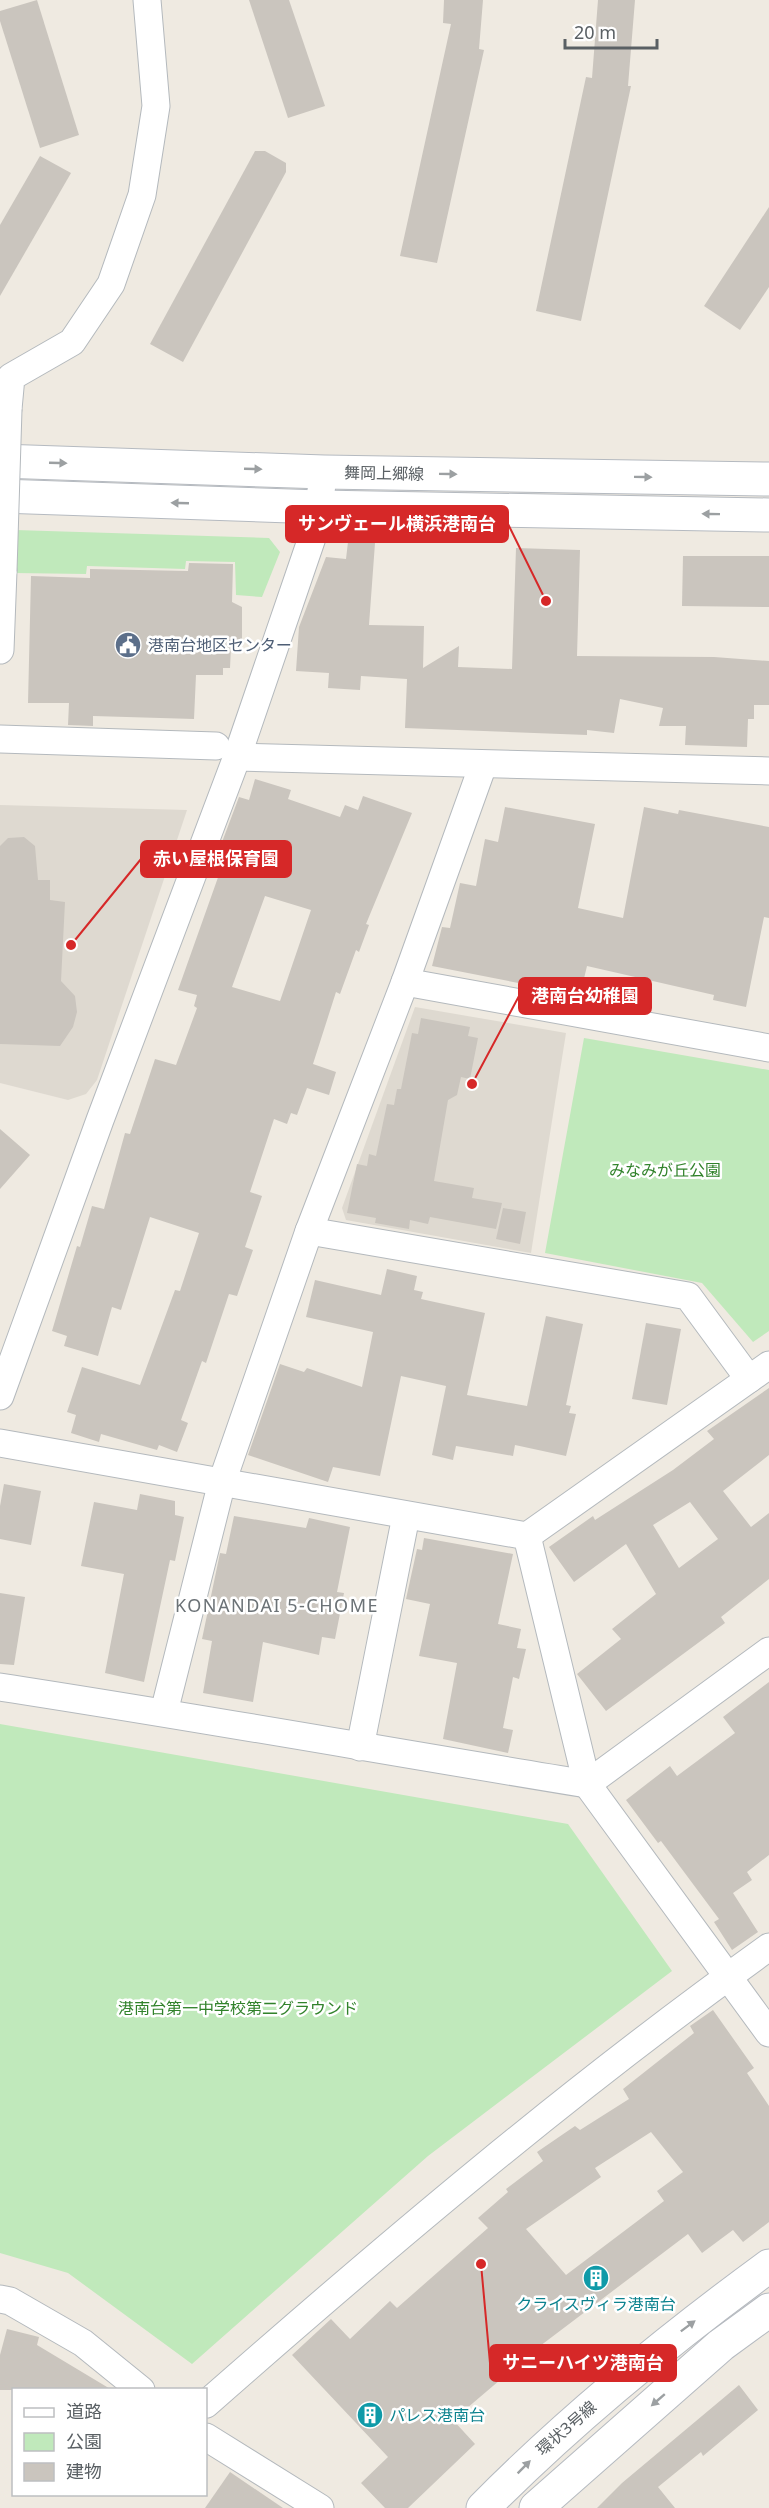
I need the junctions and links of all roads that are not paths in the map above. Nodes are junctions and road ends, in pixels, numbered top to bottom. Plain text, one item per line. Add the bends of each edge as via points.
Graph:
1 (147, 0) edge
2 (0, 461) edge
3 (324, 472) junction
4 (769, 479) edge
5 (0, 496) edge
6 (319, 507) junction
7 (769, 515) edge
8 (0, 650) edge
9 (0, 739) edge
10 (226, 751) junction
11 (483, 765) junction
12 (769, 771) edge
13 (405, 982) junction
14 (769, 1048) edge
15 (309, 1231) junction
16 (759, 1372) edge
17 (0, 1396) edge
18 (0, 1443) edge
19 (222, 1482) junction
20 (406, 1516) junction
21 (527, 1536) junction
22 (769, 1651) edge
23 (0, 1687) edge
24 (164, 1712) junction
25 (360, 1747) junction
26 (587, 1784) junction
27 (769, 1947) edge
28 (729, 1975) junction
29 (769, 2033) edge
30 (769, 2266) edge
31 (0, 2299) edge
32 (769, 2310) edge
33 (139, 2388) edge
34 (207, 2403) edge
35 (207, 2438) edge
36 (320, 2508) edge
37 (483, 2508) edge
38 (536, 2508) edge

1 - 8 street, bridge via 156,106 142,195 111,284 72,342 11,376
2 -> 3 street, 舞岡上郷線
3 -> 4 street, 舞岡上郷線
3 - 6 street
6 -> 5 street
7 -> 6 street
6 - 10 street via 315,529
9 - 10 street
10 - 11 street
10 - 17 street via 100,1120
11 - 12 street
11 - 13 street
13 - 14 street
13 - 15 street
15 - 16 street via 688,1296
15 - 19 street
16 - 21 street
18 - 19 street
19 - 20 street
19 - 24 street
20 - 21 street
20 - 25 street
21 - 26 street
22 - 26 street
23 - 24 street
24 - 25 street
25 - 26 street
26 - 28 street
27 - 28 street
28 - 29 street
28 - 34 street via 566,2097 418,2219
37 -> 30 street, 環状3号線 via 540,2450 665,2344
31 - 33 street via 83,2343
32 -> 38 street via 721,2345
35 - 36 street

